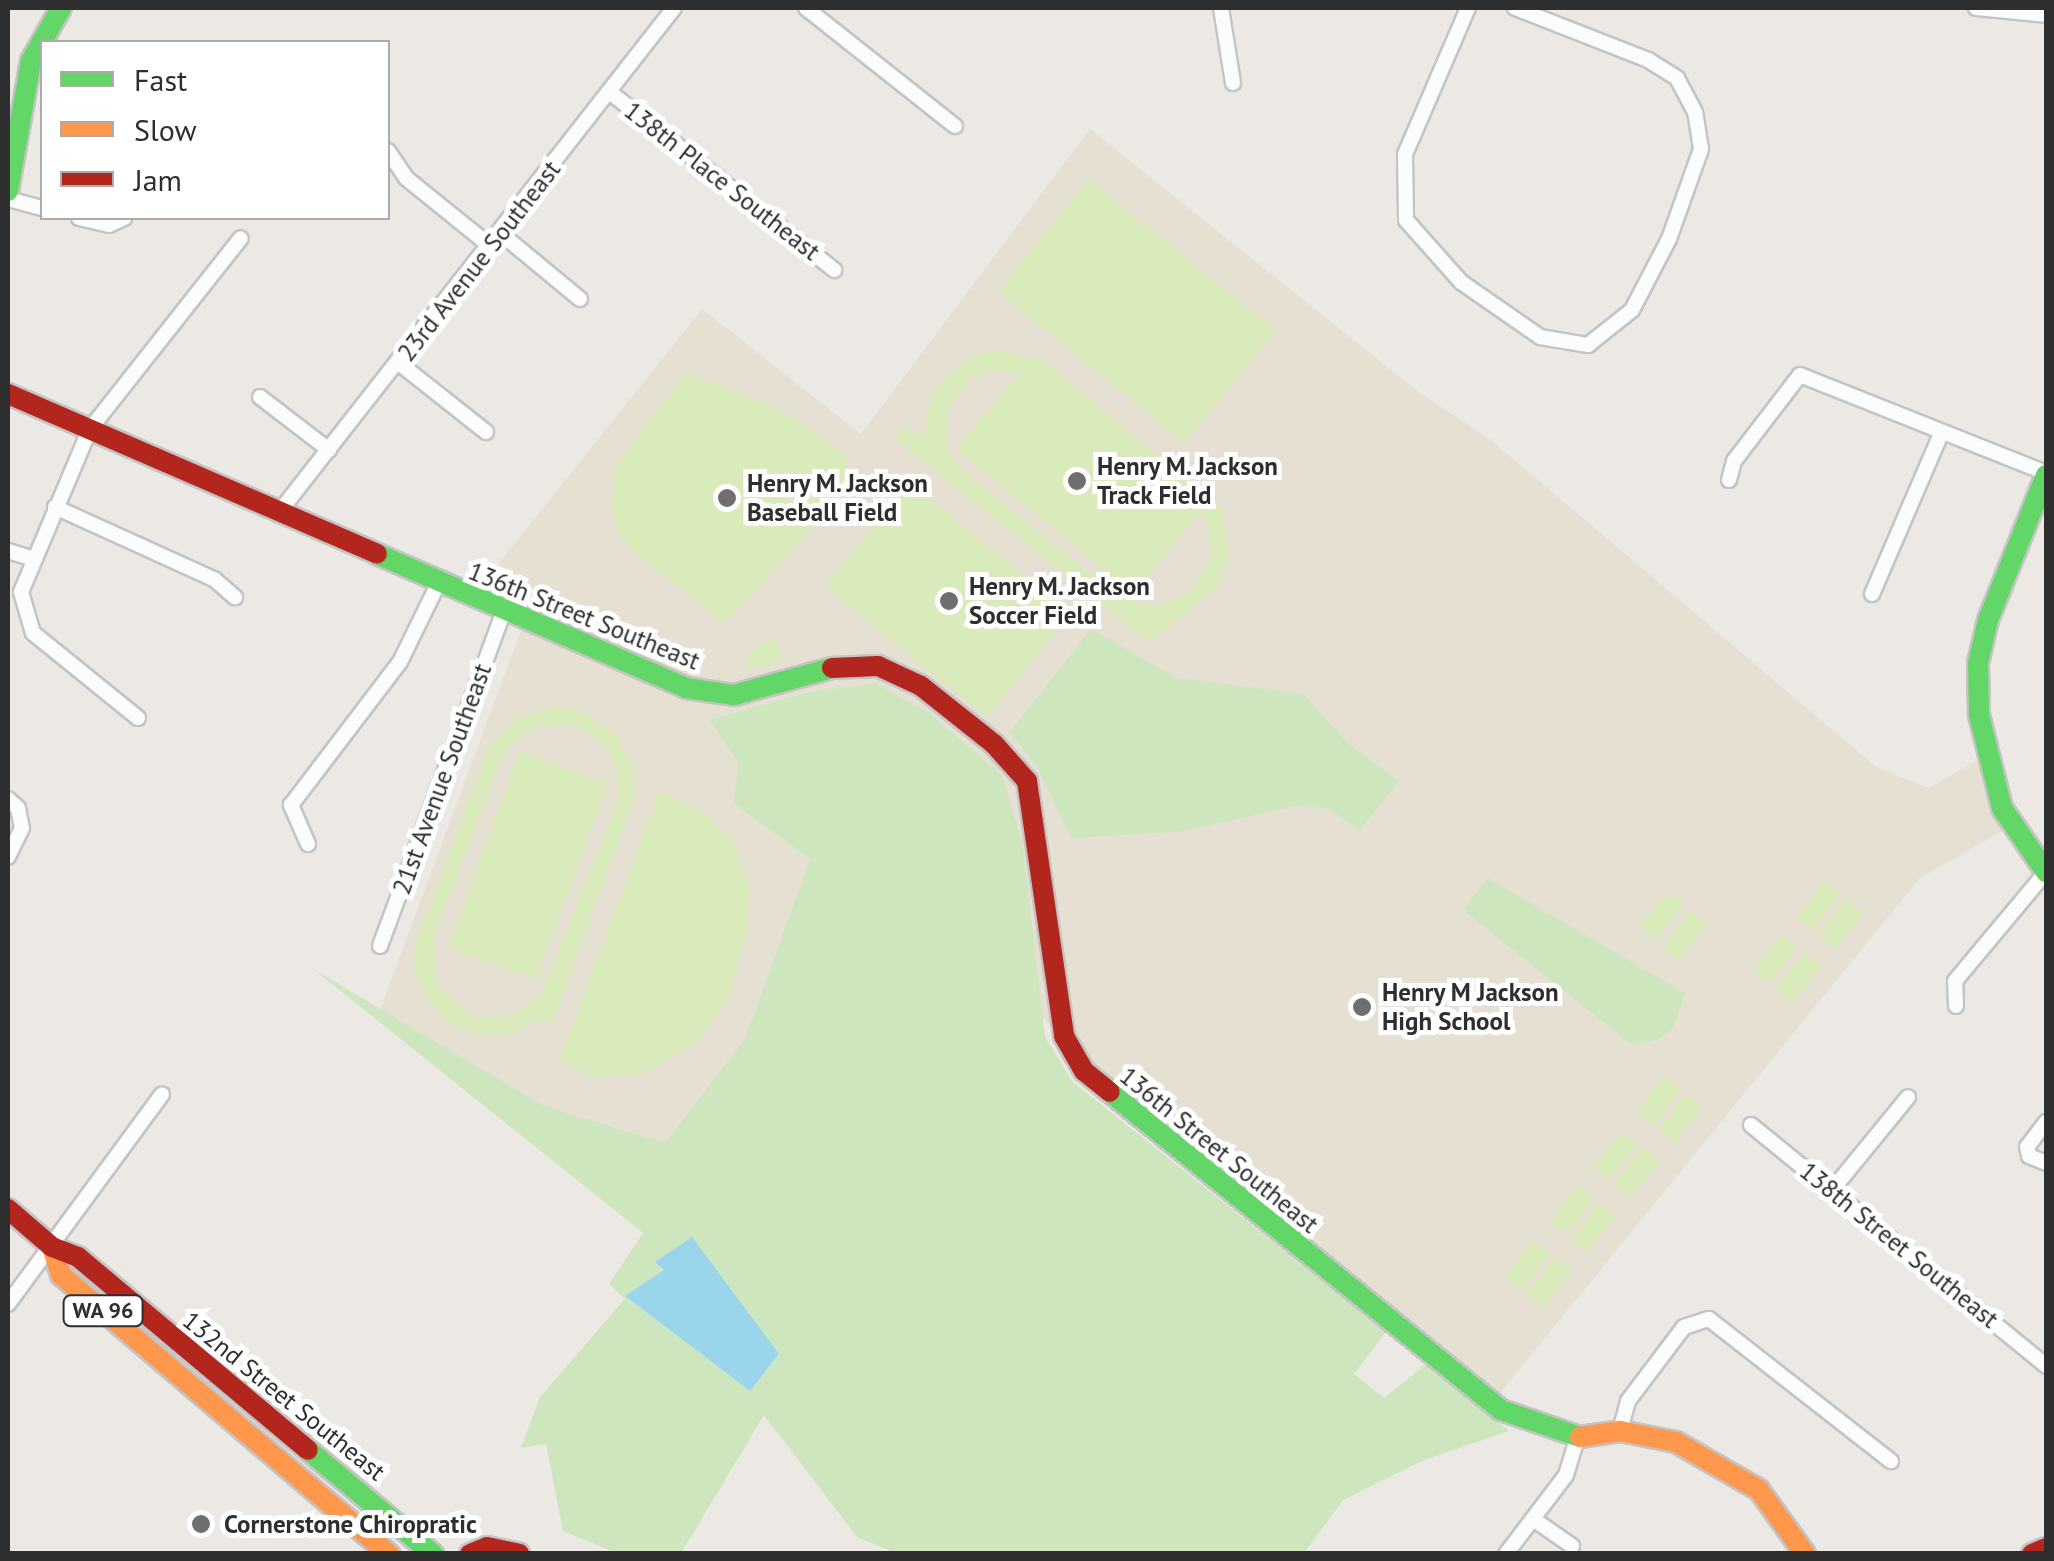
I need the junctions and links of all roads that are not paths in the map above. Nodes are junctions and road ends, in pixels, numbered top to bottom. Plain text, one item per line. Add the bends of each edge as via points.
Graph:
1 (61, 8) edge
2 (806, 8) edge
3 (1221, 8) edge
4 (1468, 8) edge
5 (1515, 8) edge
6 (1976, 8) edge
7 (667, 10) edge
8 (2029, 10) edge
9 (2046, 15) edge
10 (43, 40) edge
11 (40, 45) edge
12 (1232, 83) dead end
13 (610, 93) junction
14 (955, 126) dead end
15 (390, 153) edge
16 (8, 195) edge
17 (40, 207) edge
18 (88, 220) edge
19 (120, 220) edge
20 (499, 232) junction
21 (241, 238) dead end
22 (489, 245) junction
23 (834, 270) dead end
24 (580, 300) dead end
25 (400, 363) junction
26 (8, 394) edge
27 (260, 397) dead end
28 (90, 429) junction
29 (486, 432) dead end
30 (1940, 434) junction
31 (329, 450) junction
32 (2046, 474) edge
33 (1730, 480) dead end
34 (55, 508) junction
35 (280, 510) junction
36 (8, 551) edge
37 (35, 558) junction
38 (438, 584) junction
39 (1872, 594) dead end
40 (235, 597) dead end
41 (504, 611) junction
42 (138, 718) dead end
43 (8, 799) edge
44 (308, 844) dead end
45 (8, 857) edge
46 (2046, 872) edge
47 (380, 946) dead end
48 (1956, 1006) dead end
49 (162, 1094) dead end
50 (1908, 1097) dead end
51 (2046, 1122) edge
52 (1751, 1125) dead end
53 (2046, 1163) edge
54 (1832, 1190) junction
55 (8, 1210) edge
56 (52, 1247) junction
57 (8, 1304) edge
58 (2046, 1366) edge
59 (1620, 1431) junction
60 (1577, 1438) junction
61 (1892, 1461) dead end
62 (350, 1518) junction
63 (1536, 1521) junction
64 (1572, 1546) dead end
65 (2046, 1548) edge
66 (361, 1554) edge
67 (389, 1554) edge
68 (432, 1554) edge
69 (470, 1554) edge
70 (519, 1554) edge
71 (1506, 1554) edge
72 (1804, 1554) edge
73 (2032, 1554) edge

1 - 10 street
2 - 14 street
3 - 12 street
4 - 5 street via 1405,154 1406,220 1461,282 1540,337 1588,345 1632,310 1669,239 1701,148 1694,112 1677,78 1648,60
6 - 8 street
7 - 13 street, 23rd Avenue Southeast
8 - 9 street
11 - 16 street via 31,61
13 - 20 street, 23rd Avenue Southeast
13 - 23 street, 138th Place Southeast
15 - 22 street via 406,178
16 - 17 street
18 - 19 street
20 - 22 street, 23rd Avenue Southeast
20 - 24 street
21 - 28 street
22 - 25 street, 23rd Avenue Southeast
25 - 29 street
25 - 31 street, 23rd Avenue Southeast
26 - 28 street, 136th Street Southeast
27 - 31 street
28 - 34 street
28 - 35 street, 136th Street Southeast
30 - 32 street
30 - 33 street via 1800,375 1734,461
30 - 39 street
31 - 35 street, 23rd Avenue Southeast
32 - 46 street via 1988,620 1978,664 1978,715 2002,808
34 - 37 street
34 - 40 street via 214,578
35 - 38 street, 136th Street Southeast
36 - 37 street
37 - 42 street via 22,592 33,633
38 - 41 street, 136th Street Southeast
38 - 44 street via 400,662 290,806
41 - 47 street, 21st Avenue Southeast
41 - 60 street, 136th Street Southeast via 686,688 734,694 829,668 878,666 921,686 994,744 1027,781 1064,1036 1084,1071 1501,1410
43 - 45 street via 18,808 22,828
46 - 48 street via 1955,980
49 - 56 street
50 - 54 street
51 - 53 street via 2027,1146 2029,1156
52 - 54 street, 138th Street Southeast
54 - 58 street, 138th Street Southeast
55 - 56 street, 132nd Street Southeast / WA 96
56 - 57 street
56 - 62 street, 132nd Street Southeast / WA 96 via 61,1275
56 - 68 street, 132nd Street Southeast / WA 96 via 78,1258
59 - 60 street, 136th Street Southeast
59 - 61 street via 1628,1400 1684,1328 1710,1319
59 - 72 street, 136th Street Southeast via 1676,1442 1716,1461 1758,1490
60 - 63 street via 1566,1476
62 - 66 street
62 - 67 street, 132nd Street Southeast / WA 96
63 - 64 street
63 - 71 street
65 - 73 street
69 - 70 street via 487,1547

